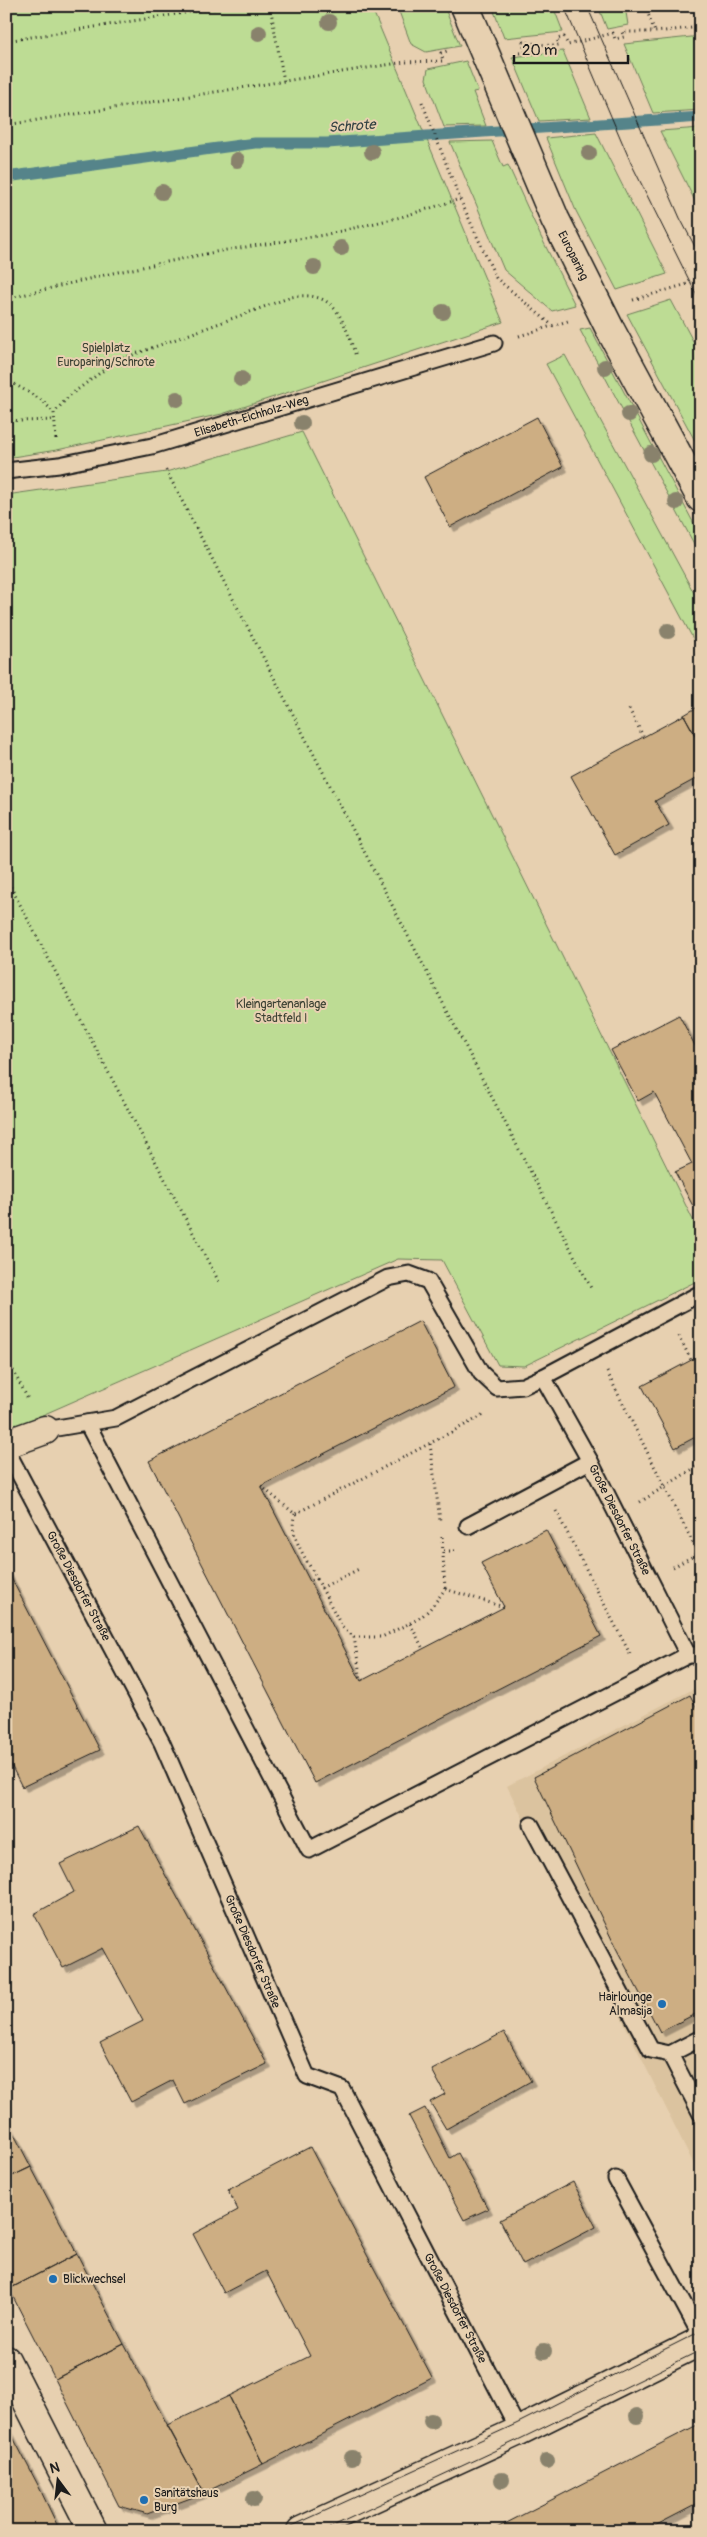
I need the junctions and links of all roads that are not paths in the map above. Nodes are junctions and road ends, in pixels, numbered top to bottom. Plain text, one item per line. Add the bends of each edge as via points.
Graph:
1 (465, 6) edge
2 (494, 344) road end
3 (6, 471) edge
4 (701, 498) edge
5 (701, 1293) edge
6 (543, 1377) junction
7 (86, 1423) junction
8 (45, 1430) joint
9 (6, 1444) edge
10 (6, 1449) edge
11 (590, 1462) junction
12 (468, 1526) dead end
13 (695, 1655) edge
14 (532, 1825) dead end
15 (701, 2038) edge
16 (670, 2054) junction
17 (701, 2114) edge
18 (616, 2179) dead end
19 (701, 2336) edge
20 (701, 2341) edge
21 (6, 2360) edge
22 (519, 2431) junction
23 (94, 2531) edge
24 (301, 2531) edge

1 - 4 main road, Europaring via 555,219
2 - 3 lane, Elisabeth-Eichholz-Weg via 152,446 59,465
5 - 6 lane
6 - 7 lane via 523,1386 497,1388 481,1373 428,1281 409,1274 388,1278 116,1418
6 - 11 lane, Große Diesdorfer Straße
7 - 8 lane
7 - 13 lane via 309,1850 642,1678
8 - 9 main road
10 - 22 lane, Große Diesdorfer Straße via 162,1743 307,2076 342,2089
11 - 12 lane
11 - 13 lane, Große Diesdorfer Straße
14 - 16 lane via 651,2050
15 - 16 lane
16 - 17 lane
18 - 19 lane
20 - 22 main road
21 - 23 main road
22 - 24 main road

